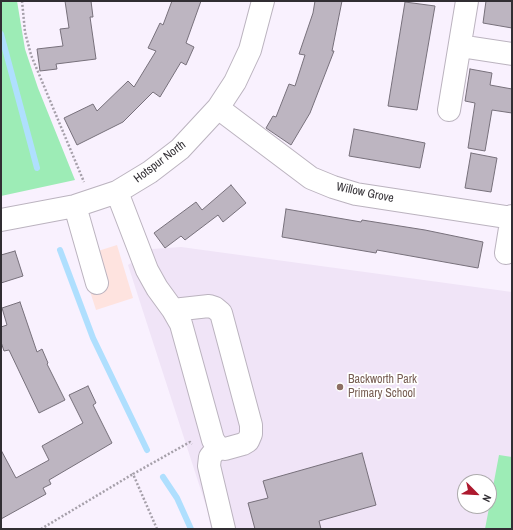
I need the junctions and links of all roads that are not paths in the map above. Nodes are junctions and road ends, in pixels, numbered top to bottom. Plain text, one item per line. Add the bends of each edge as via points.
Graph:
1 (263, 1) edge
2 (467, 1) edge
3 (460, 46) junction
4 (512, 54) edge
5 (218, 108) junction
6 (449, 110) dead end
7 (117, 192) junction
8 (84, 203) junction
9 (512, 217) edge
10 (1, 220) edge
11 (506, 252) dead end
12 (97, 282) dead end
13 (173, 310) junction
14 (214, 452) junction
15 (224, 529) edge

1 - 5 street, Hotspur North via 250,50 235,82
2 - 3 street
3 - 4 street
3 - 6 street
5 - 7 street, Hotspur North via 180,149 150,172
5 - 9 street, Willow Grove via 311,178 333,187 356,194
7 - 8 street, Hotspur North
7 - 13 street via 147,270
8 - 10 street, Hotspur North
8 - 12 street
9 - 11 street
13 - 14 street via 181,324 213,440
13 - 14 street via 208,306 221,313 251,425 251,434 248,441 243,444
14 - 15 street via 209,466

